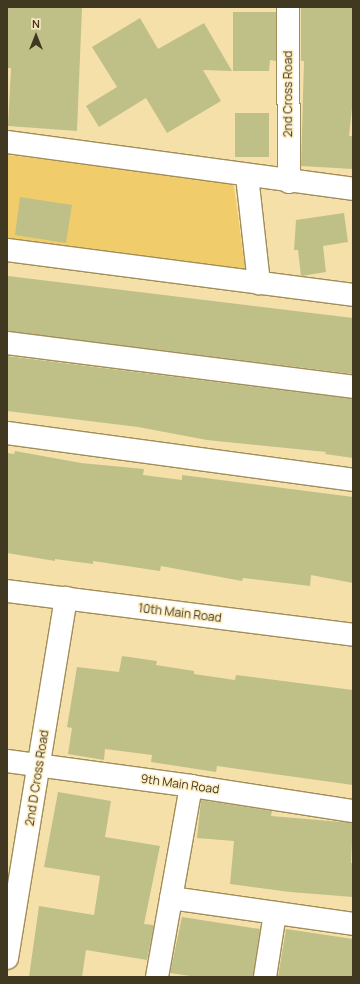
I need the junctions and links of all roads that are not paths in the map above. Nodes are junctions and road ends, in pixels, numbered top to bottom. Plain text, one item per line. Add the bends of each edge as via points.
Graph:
1 (288, 7) edge
2 (7, 142) edge
3 (247, 176) junction
4 (289, 182) junction
5 (353, 188) edge
6 (7, 250) edge
7 (259, 283) junction
8 (353, 295) edge
9 (7, 343) edge
10 (353, 387) edge
11 (7, 433) edge
12 (353, 480) edge
13 (7, 591) edge
14 (66, 598) junction
15 (353, 635) edge
16 (7, 761) edge
17 (40, 765) junction
18 (191, 786) junction
19 (353, 811) edge
20 (171, 898) junction
21 (275, 912) junction
22 (353, 924) edge
23 (7, 958) edge
24 (157, 977) edge
25 (265, 977) edge

1 - 4 street, 2nd Cross Road
2 - 3 street
3 - 4 street
3 - 7 street
4 - 5 street
6 - 7 street
7 - 8 street
9 - 10 street
11 - 12 street
13 - 14 street, 10th Main Road
14 - 15 street, 10th Main Road
14 - 17 street, 2nd D Cross Road
16 - 17 street, 9th Main Road
17 - 18 street, 9th Main Road
17 - 23 street, 2nd D Cross Road
18 - 19 street, 9th Main Road
18 - 20 street
20 - 21 street
20 - 24 street
21 - 22 street
21 - 25 street

